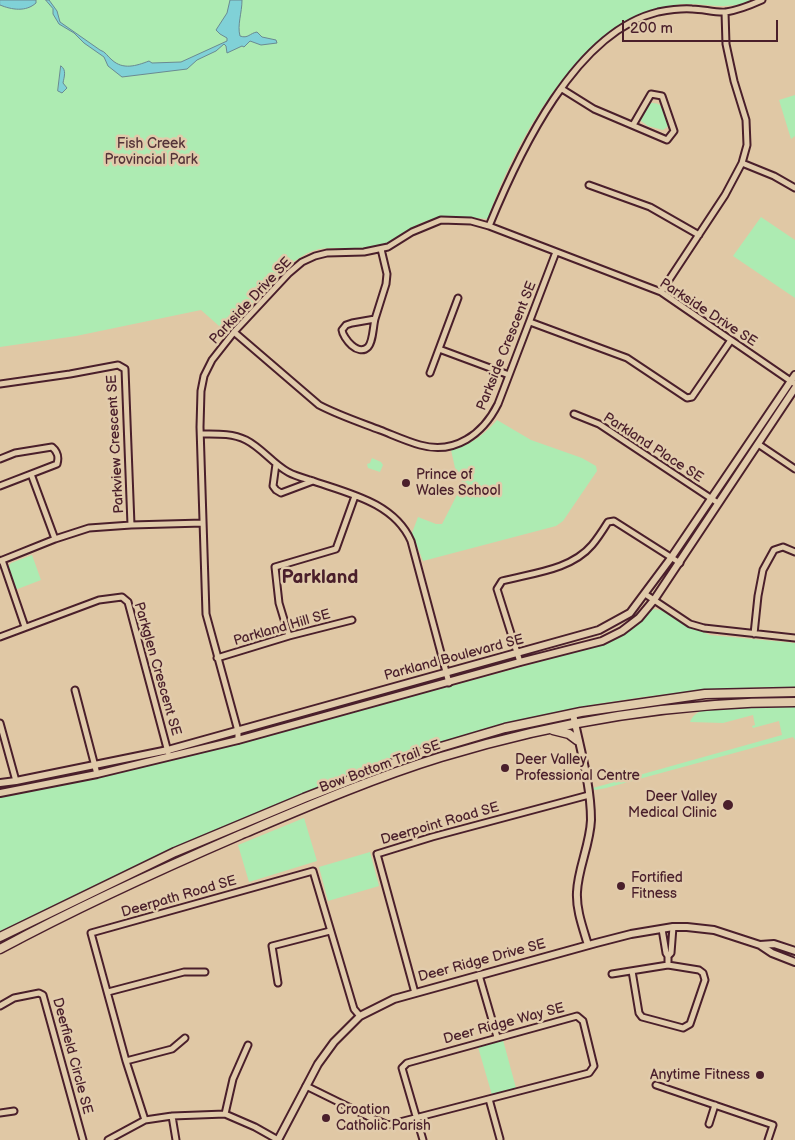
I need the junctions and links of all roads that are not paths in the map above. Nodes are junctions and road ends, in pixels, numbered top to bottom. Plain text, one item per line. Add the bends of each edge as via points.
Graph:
1 (762, 0) edge
2 (725, 12) junction
3 (562, 89) junction
4 (633, 125) junction
5 (742, 163) junction
6 (590, 185) dead end
7 (795, 188) edge
8 (489, 226) junction
9 (699, 235) junction
10 (380, 249) junction
11 (556, 252) junction
12 (661, 292) junction
13 (458, 298) dead end
14 (375, 320) junction
15 (530, 322) junction
16 (234, 332) junction
17 (731, 340) junction
18 (439, 349) junction
19 (430, 373) dead end
20 (510, 375) junction
21 (794, 380) edge
22 (0, 384) edge
23 (795, 388) edge
24 (574, 414) dead end
25 (201, 434) junction
26 (758, 444) junction
27 (0, 459) edge
28 (276, 464) junction
29 (795, 469) edge
30 (30, 474) junction
31 (313, 481) junction
32 (0, 486) edge
33 (355, 496) junction
34 (711, 498) junction
35 (718, 503) junction
36 (203, 523) junction
37 (131, 525) junction
38 (55, 539) junction
39 (795, 552) edge
40 (670, 558) junction
41 (1, 561) edge
42 (680, 563) junction
43 (645, 594) junction
44 (654, 600) junction
45 (352, 620) dead end
46 (25, 627) junction
47 (754, 634) junction
48 (0, 636) edge
49 (289, 636) junction
50 (795, 638) edge
51 (518, 653) junction
52 (217, 658) junction
53 (520, 662) junction
54 (447, 672) junction
55 (450, 683) junction
56 (75, 690) dead end
57 (795, 692) edge
58 (795, 702) edge
59 (573, 714) junction
60 (0, 722) edge
61 (574, 723) junction
62 (548, 730) junction
63 (238, 731) junction
64 (238, 740) junction
65 (578, 740) junction
66 (168, 750) junction
67 (170, 757) junction
68 (95, 765) junction
69 (97, 774) junction
70 (16, 781) junction
71 (0, 783) edge
72 (0, 793) edge
73 (589, 795) junction
74 (672, 927) junction
75 (662, 929) junction
76 (330, 931) junction
77 (0, 937) edge
78 (588, 945) junction
79 (760, 945) junction
80 (0, 949) edge
81 (795, 951) edge
82 (668, 956) junction
83 (795, 962) edge
84 (668, 965) junction
85 (632, 971) junction
86 (204, 972) dead end
87 (612, 974) dead end
88 (479, 975) junction
89 (278, 983) dead end
90 (108, 992) junction
91 (415, 993) junction
92 (0, 1006) edge
93 (360, 1016) junction
94 (497, 1037) junction
95 (185, 1038) dead end
96 (248, 1045) dead end
97 (126, 1061) junction
98 (656, 1085) dead end
99 (306, 1086) junction
100 (489, 1099) junction
101 (715, 1105) junction
102 (14, 1111) dead end
103 (0, 1113) edge
104 (225, 1114) junction
105 (172, 1116) junction
106 (418, 1118) junction
107 (145, 1120) junction
108 (709, 1124) dead end
109 (500, 1139) edge
110 (83, 1140) edge
111 (108, 1140) edge
112 (176, 1140) edge
113 (278, 1140) edge
114 (423, 1140) edge
115 (768, 1140) edge

1 - 2 street
2 - 3 street via 674,9 641,17 611,34 585,59
2 - 5 street via 726,44 746,120 747,145
3 - 4 street via 594,109
3 - 8 street via 512,172
4 - 4 street via 667,140 674,131 662,96 651,94
5 - 7 street
5 - 9 street
6 - 9 street via 650,207
8 - 10 street, Parkside Drive SE via 464,220 441,220
8 - 11 street, Parkside Drive SE
9 - 12 street
10 - 14 street via 387,274
10 - 16 street, Parkside Drive SE via 327,253 302,262
11 - 12 street, Parkside Drive SE
11 - 15 street, Parkside Crescent SE
12 - 17 street, Parkside Drive SE
13 - 18 street
14 - 14 street via 346,325 343,335 357,349 363,350 370,342
15 - 17 street via 628,358 687,398 692,397
15 - 20 street, Parkside Crescent SE
16 - 20 street, Parkside Crescent SE via 319,405 421,446 451,446 482,429 492,416
16 - 25 street, Parkside Drive SE via 204,376
17 - 21 street, Parkside Drive SE
18 - 19 street
18 - 20 street
21 - 34 street, Parkland Boulevard SE
22 - 37 street, Parkview Crescent SE via 118,365 125,369
23 - 26 street, Parkland Boulevard SE
24 - 34 street, Parkland Place SE via 599,424
25 - 28 street via 238,436
25 - 36 street, Parkside Drive SE
26 - 29 street
26 - 35 street, Parkland Boulevard SE
27 - 30 street via 14,453 52,447 57,451 57,464
28 - 31 street via 289,473
28 - 31 street via 272,486 281,493
30 - 32 street
30 - 38 street
31 - 33 street
33 - 49 street via 336,549 274,567 279,603
33 - 54 street via 389,512 407,533
34 - 35 street, Parkland Place SE
34 - 40 street, Parkland Boulevard SE
35 - 42 street, Parkland Boulevard SE
36 - 37 street
36 - 52 street, Parkside Drive SE via 206,614
37 - 38 street via 89,528
38 - 41 street
39 - 47 street via 783,547 774,550 763,570
40 - 42 street
40 - 43 street, Parkland Boulevard SE
40 - 51 street via 614,521 608,522 592,546 576,560 502,581 497,588
41 - 46 street
42 - 44 street, Parkland Boulevard SE
43 - 44 street
43 - 51 street, Parkland Boulevard SE via 630,613 599,630
44 - 47 street via 690,624
44 - 53 street, Parkland Boulevard SE via 622,631 602,641
45 - 49 street, Parkland Hill SE
46 - 48 street, Parkglen Crescent SE
46 - 66 street, Parkglen Crescent SE via 100,600 122,597 128,602
47 - 50 street
49 - 52 street, Parkland Hill SE
51 - 53 street
51 - 54 street, Parkland Boulevard SE
52 - 63 street, Parkside Drive SE
53 - 55 street, Parkland Boulevard SE
54 - 55 street
54 - 63 street, Parkland Boulevard SE
55 - 64 street, Parkland Boulevard SE
56 - 68 street
57 - 59 main road, Bow Bottom Trail SE via 705,694
58 - 61 main road, Bow Bottom Trail SE via 740,703 627,713
59 - 61 street
59 - 77 main road, Bow Bottom Trail SE via 505,728 417,754 175,852
60 - 70 street
61 - 62 main road, Bow Bottom Trail SE
61 - 65 street
62 - 65 main road via 563,732
62 - 80 main road, Bow Bottom Trail SE via 442,756 349,790 171,865
63 - 64 street, Parkside Drive SE
63 - 66 street, Parkland Boulevard SE
64 - 67 street, Parkland Boulevard SE
65 - 73 street
66 - 67 street, Parkglen Crescent SE
66 - 68 street, Parkland Boulevard SE
67 - 69 street, Parkland Boulevard SE
68 - 69 street
68 - 70 street, Parkland Boulevard SE
69 - 72 street, Parkland Boulevard SE
70 - 71 street, Parkland Boulevard SE
73 - 78 street via 590,824 577,892 578,910
73 - 91 street, Deerpoint Road SE via 432,836 378,854
74 - 75 street, Deer Ridge Drive SE
74 - 79 street, Deer Ridge Drive SE via 714,930
74 - 82 street via 671,953
75 - 78 street, Deer Ridge Drive SE
75 - 82 street
76 - 89 street via 272,946
76 - 90 street, Deerpath Road SE via 313,871 304,873 91,933
76 - 93 street, Deerpath Road SE via 354,1008
78 - 88 street, Deer Ridge Drive SE
79 - 81 street, Deer Ridge Drive SE via 774,944
79 - 83 street, Deer Ridge Drive SE
82 - 84 street
84 - 85 street
84 - 85 street via 699,970 705,980 690,1024 683,1028 642,1017
85 - 87 street
86 - 90 street via 184,972
88 - 91 street, Deer Ridge Drive SE
88 - 94 street
90 - 97 street, Deerpath Road SE
91 - 93 street, Deer Ridge Drive SE via 394,999
92 - 110 street, Deerfield Circle SE via 14,998 39,992 43,995
93 - 99 street, Deer Ridge Drive SE via 334,1042
94 - 100 street, Deer Ridge Way SE via 577,1016 583,1021 594,1066 589,1073
94 - 106 street, Deer Ridge Way SE via 402,1068
95 - 97 street via 172,1048
96 - 104 street via 233,1079
97 - 107 street, Deerpath Road SE
98 - 101 street
99 - 106 street, Deer Ridge Way SE via 388,1125
99 - 113 street, Deer Ridge Drive SE
100 - 106 street, Deer Ridge Way SE
100 - 109 street
101 - 108 street
101 - 115 street via 772,1125
102 - 103 street
104 - 105 street
104 - 113 street
105 - 107 street
105 - 112 street
106 - 114 street
107 - 111 street

